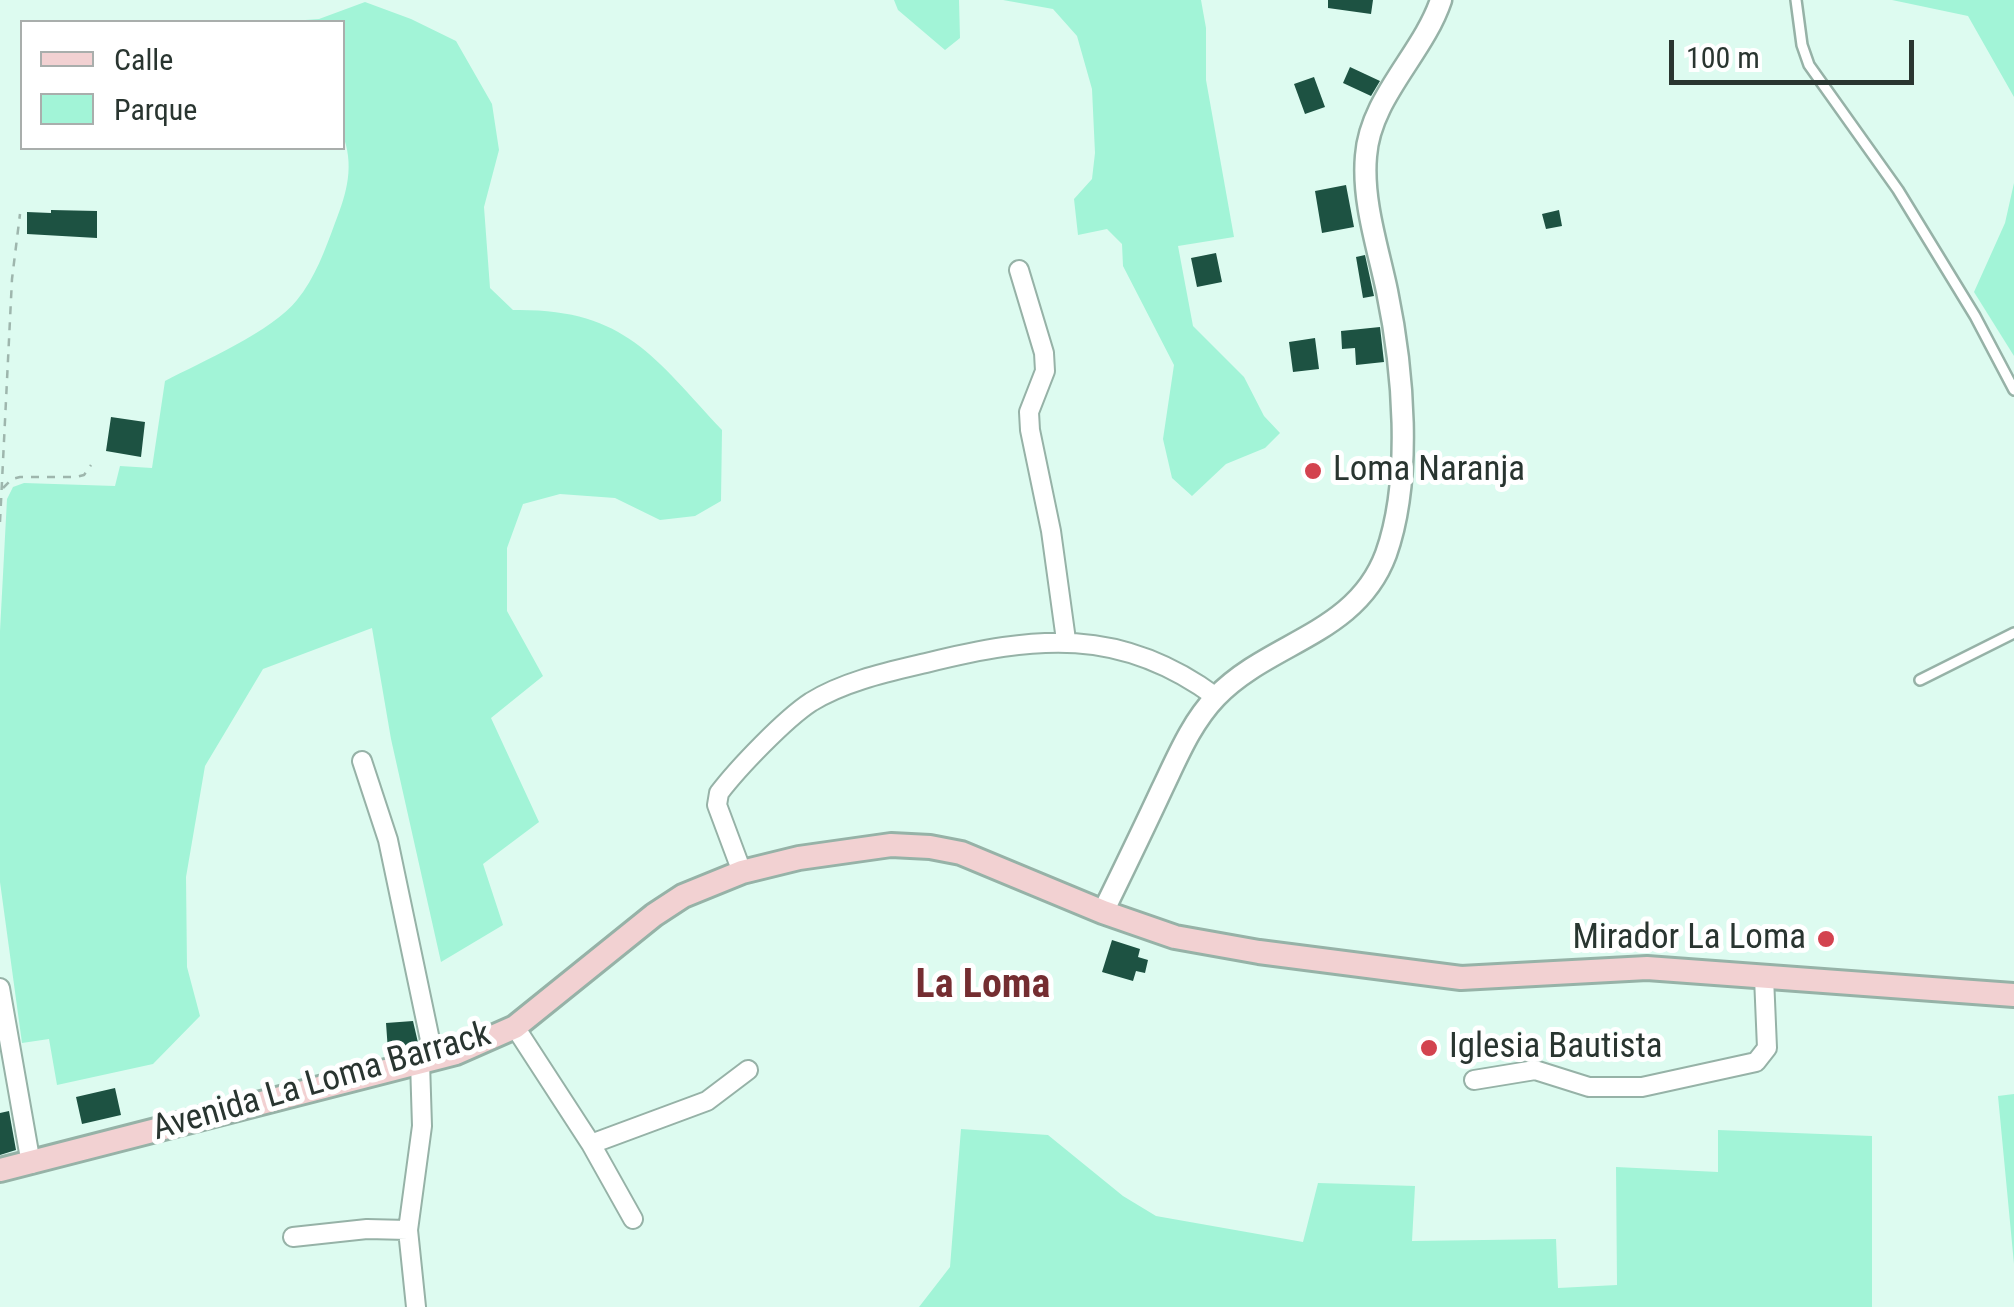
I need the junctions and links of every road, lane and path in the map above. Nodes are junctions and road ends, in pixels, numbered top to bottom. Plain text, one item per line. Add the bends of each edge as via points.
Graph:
1 (1441, 0) edge
2 (1796, 0) edge
3 (20, 214) dead end
4 (1019, 270) dead end
5 (2014, 390) edge
6 (91, 466) dead end
7 (2, 489) edge
8 (0, 522) edge
9 (2014, 633) edge
10 (1066, 640) junction
11 (1920, 680) dead end
12 (1216, 698) junction
13 (362, 760) dead end
14 (742, 872) junction
15 (1103, 912) junction
16 (1764, 977) junction
17 (0, 988) edge
18 (2014, 994) edge
19 (515, 1027) junction
20 (427, 1061) junction
21 (748, 1070) dead end
22 (1474, 1080) dead end
23 (591, 1144) junction
24 (32, 1164) junction
25 (0, 1170) edge
26 (633, 1219) dead end
27 (408, 1230) junction
28 (293, 1237) dead end
29 (416, 1307) edge

1 - 12 street via 1378,116 1366,154 1366,186 1399,358 1402,482 1396,523 1377,576 1354,605
2 - 5 lane via 1809,65 1898,190
3 - 7 path
4 - 10 street via 1044,354 1030,430
6 - 7 path via 76,477 12,478
7 - 8 path
9 - 11 lane
10 - 12 street via 1150,660
10 - 14 street via 916,665 810,703 719,793
12 - 15 street via 1186,740
13 - 20 street via 388,840
14 - 15 main road, Avenida La Loma Barrack via 846,850 930,846
14 - 19 main road, Avenida La Loma Barrack via 654,915
15 - 16 main road, Avenida La Loma Barrack via 1210,945 1461,978 1618,968
16 - 18 main road, Avenida La Loma Barrack
16 - 22 street via 1767,1048 1756,1062 1626,1088 1589,1087 1535,1070
17 - 24 street
19 - 20 main road, Avenida La Loma Barrack
19 - 23 street
20 - 24 main road, Avenida La Loma Barrack
20 - 27 street
21 - 23 street via 707,1101
23 - 26 street
24 - 25 main road, Avenida La Loma Barrack
27 - 28 street
27 - 29 street

